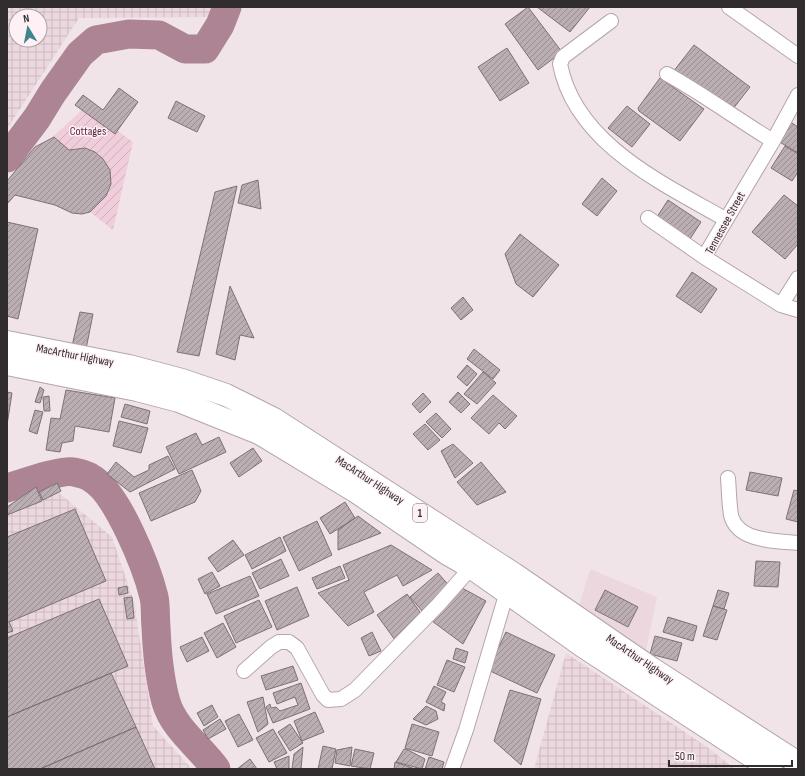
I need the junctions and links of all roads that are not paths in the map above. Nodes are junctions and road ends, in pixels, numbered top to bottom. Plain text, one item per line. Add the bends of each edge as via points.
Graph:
1 (729, 7) edge
2 (611, 21) dead end
3 (798, 56) edge
4 (667, 74) dead end
5 (798, 96) edge
6 (773, 141) junction
7 (648, 218) dead end
8 (725, 219) junction
9 (704, 257) junction
10 (798, 278) edge
11 (781, 305) junction
12 (798, 310) edge
13 (7, 342) edge
14 (7, 364) edge
15 (728, 478) dead end
16 (798, 543) edge
17 (477, 560) junction
18 (510, 583) junction
19 (244, 671) dead end
20 (798, 763) edge
21 (452, 769) edge
22 (771, 769) edge

1 - 3 street
2 - 8 street via 563,57 560,64 570,97 590,127 620,153 648,175
4 - 6 street
5 - 6 street, Tennessee Street
6 - 8 street, Tennessee Street
7 - 9 street
8 - 9 street, Tennessee Street
9 - 11 street, Tennessee Street
10 - 11 street
11 - 12 street, Tennessee Street
13 - 17 highway, MacArthur Highway / 1 via 129,366 226,395 307,439
14 - 17 highway, MacArthur Highway / 1 via 179,401 259,433 355,491 446,553
15 - 16 street via 735,524 755,538
17 - 18 highway, MacArthur Highway / 1
17 - 19 street via 439,604 355,690 342,698 328,700 323,696 296,648 289,642 279,642 271,647
18 - 20 highway, MacArthur Highway / 1 via 651,668
18 - 21 street
18 - 22 highway, MacArthur Highway / 1

